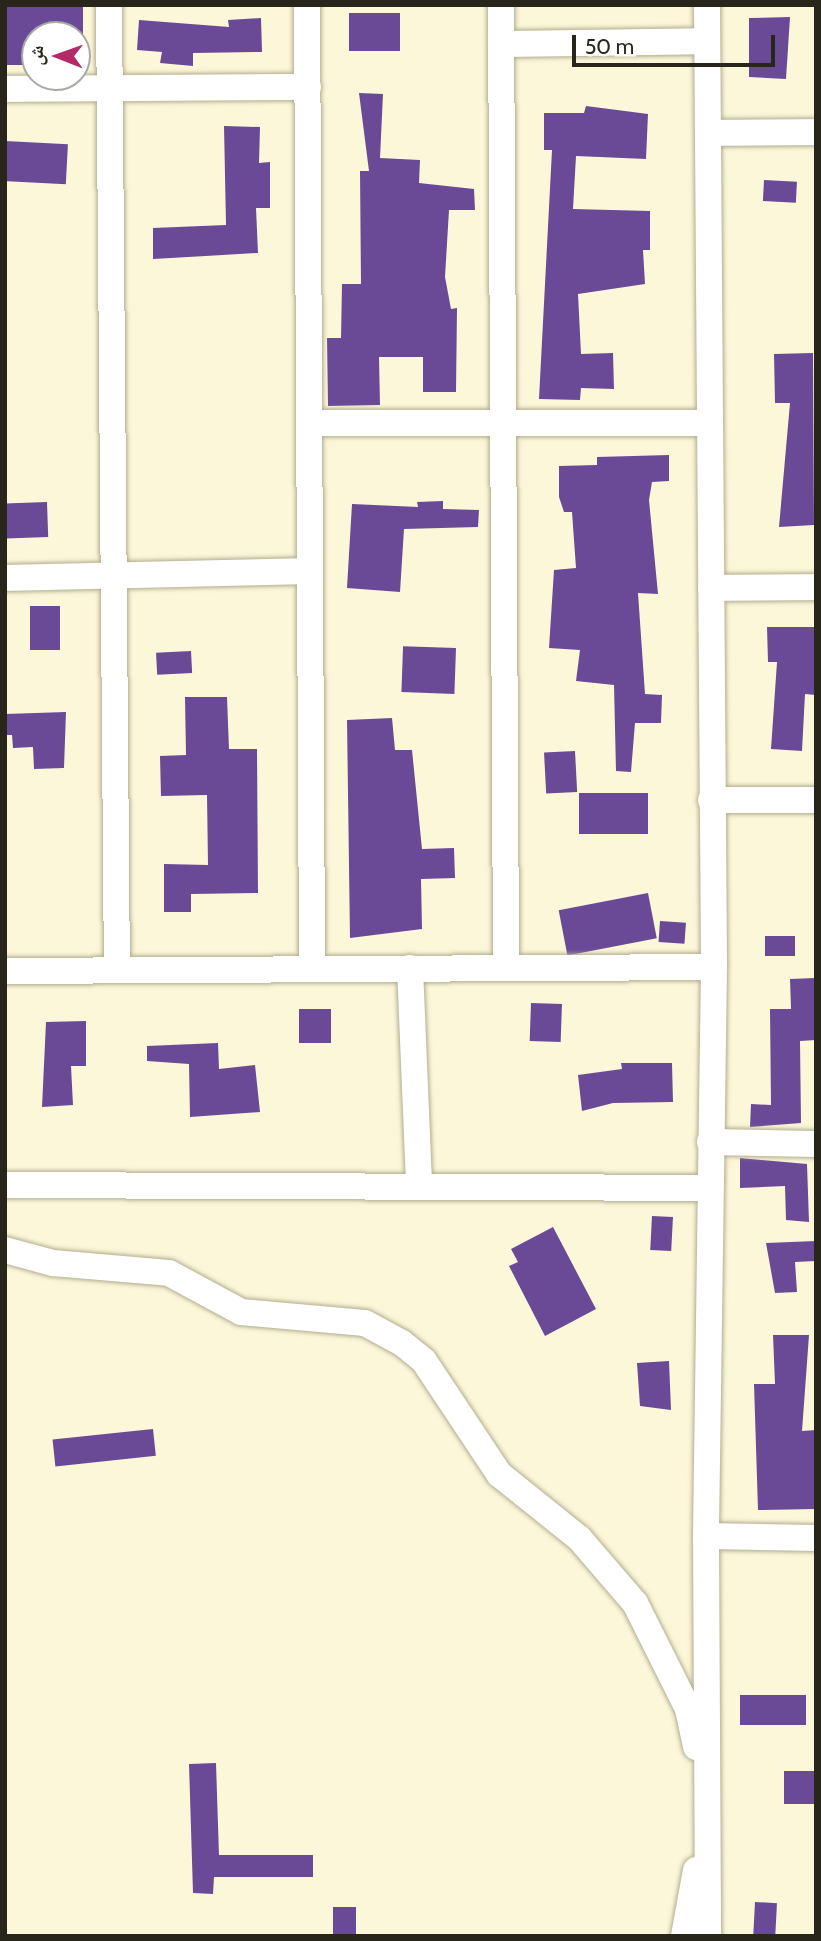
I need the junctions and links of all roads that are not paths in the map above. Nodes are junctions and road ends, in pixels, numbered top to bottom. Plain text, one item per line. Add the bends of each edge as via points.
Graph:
1 (110, 5) edge
2 (307, 5) edge
3 (501, 5) edge
4 (707, 5) edge
5 (707, 41) junction
6 (501, 44) junction
7 (110, 87) junction
8 (308, 87) junction
9 (5, 89) edge
10 (816, 132) edge
11 (708, 133) junction
12 (309, 423) junction
13 (503, 423) junction
14 (710, 423) junction
15 (310, 571) junction
16 (114, 576) junction
17 (5, 578) edge
18 (816, 587) edge
19 (711, 588) junction
20 (711, 800) junction
21 (816, 800) edge
22 (714, 967) junction
23 (410, 968) junction
24 (506, 968) junction
25 (312, 969) junction
26 (117, 970) junction
27 (5, 971) edge
28 (710, 1142) junction
29 (816, 1144) edge
30 (5, 1185) edge
31 (419, 1187) junction
32 (710, 1188) junction
33 (5, 1250) edge
34 (705, 1536) junction
35 (816, 1538) edge
36 (709, 1804) junction
37 (684, 1936) edge
38 (708, 1936) edge

1 - 7 street
2 - 8 street
3 - 6 street
4 - 5 street
5 - 6 street
5 - 11 street
6 - 13 street
7 - 8 street
7 - 9 street
7 - 16 street
8 - 12 street
10 - 11 street
11 - 14 street
12 - 13 street
12 - 15 street
13 - 14 street
13 - 24 street
14 - 19 street
15 - 16 street
15 - 25 street
16 - 17 street
16 - 26 street
18 - 19 street
19 - 20 street
20 - 21 street
20 - 22 street
22 - 24 street
22 - 28 street
23 - 24 street
23 - 25 street
23 - 31 street
25 - 26 street
26 - 27 street
28 - 29 street
28 - 32 street
30 - 31 street
31 - 32 street
32 - 34 street
33 - 36 street via 53,1263 170,1273 241,1312 365,1323 402,1343 424,1361 499,1474 579,1538 635,1603 688,1709
34 - 35 street
34 - 36 street
36 - 37 street
36 - 38 street

